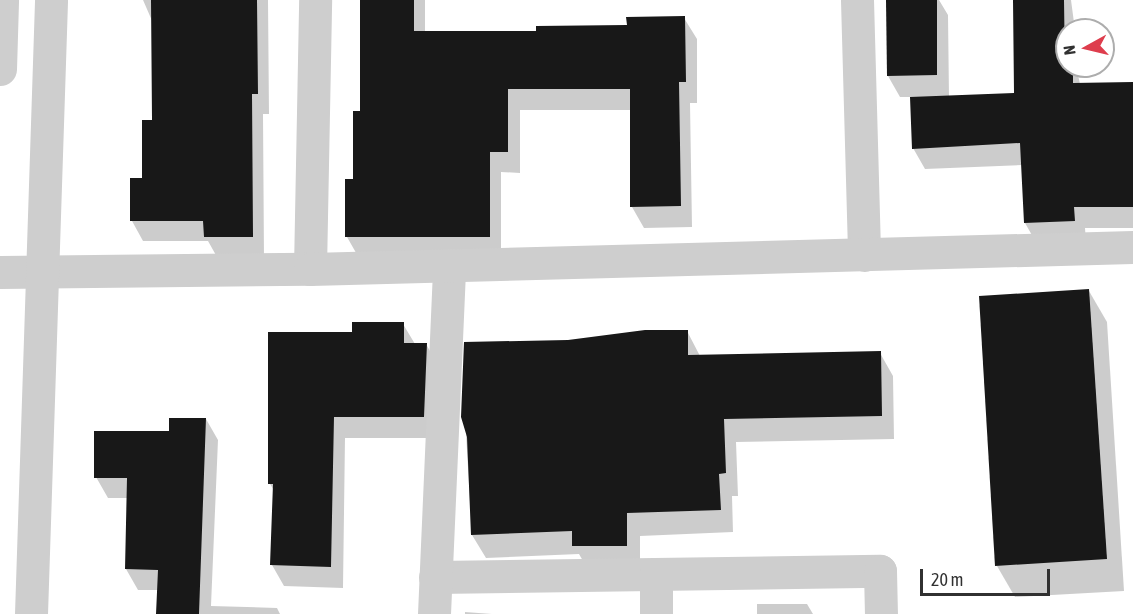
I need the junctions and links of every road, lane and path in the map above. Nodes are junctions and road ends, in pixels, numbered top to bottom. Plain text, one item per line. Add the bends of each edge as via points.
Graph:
1 (2, 0) edge
2 (51, 0) edge
3 (315, 0) edge
4 (857, 0) edge
5 (0, 69) edge
6 (1133, 248) edge
7 (864, 255) junction
8 (449, 265) junction
9 (310, 268) junction
10 (0, 272) edge
11 (43, 274) junction
12 (656, 574) junction
13 (435, 577) junction
14 (31, 614) edge
15 (434, 614) edge
16 (656, 614) edge
17 (881, 614) edge

1 - 5 street
2 - 11 street
3 - 9 street
4 - 7 street
6 - 7 street
7 - 8 street
8 - 9 street
8 - 13 street
9 - 11 street
10 - 11 street
11 - 14 street
12 - 13 street
12 - 16 street
12 - 17 street via 880,571
13 - 15 street

